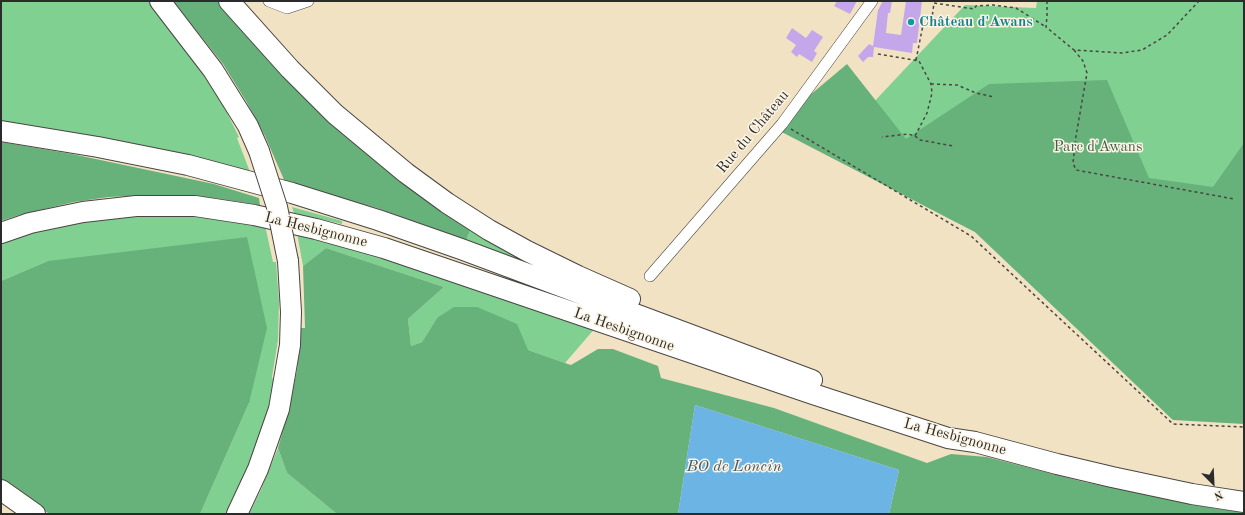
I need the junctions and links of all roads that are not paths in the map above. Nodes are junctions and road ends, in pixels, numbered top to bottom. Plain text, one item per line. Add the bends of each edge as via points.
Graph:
1 (160, 1) edge
2 (229, 1) edge
3 (269, 1) edge
4 (308, 1) edge
5 (872, 1) edge
6 (1, 131) edge
7 (1, 233) edge
8 (650, 276) dead end
9 (726, 348) junction
10 (975, 442) junction
11 (1, 490) edge
12 (1244, 502) edge
13 (35, 514) edge
14 (237, 514) edge

1 - 14 highway, bridge via 213,70 248,126 277,207 288,261 290,345 279,409 270,439
2 - 9 highway via 290,69 335,114 406,173 447,202 527,251 713,334
3 - 4 street via 286,8
5 - 8 street, Rue du Château via 782,124
6 - 9 highway via 98,146 188,165 292,193 461,249
7 - 10 highway, La Hesbignonne via 30,223 83,212 136,206 195,206 254,215 384,248 813,394 948,438
9 - 10 highway via 950,428
10 - 12 highway, La Hesbignonne via 1112,477
11 - 13 highway

